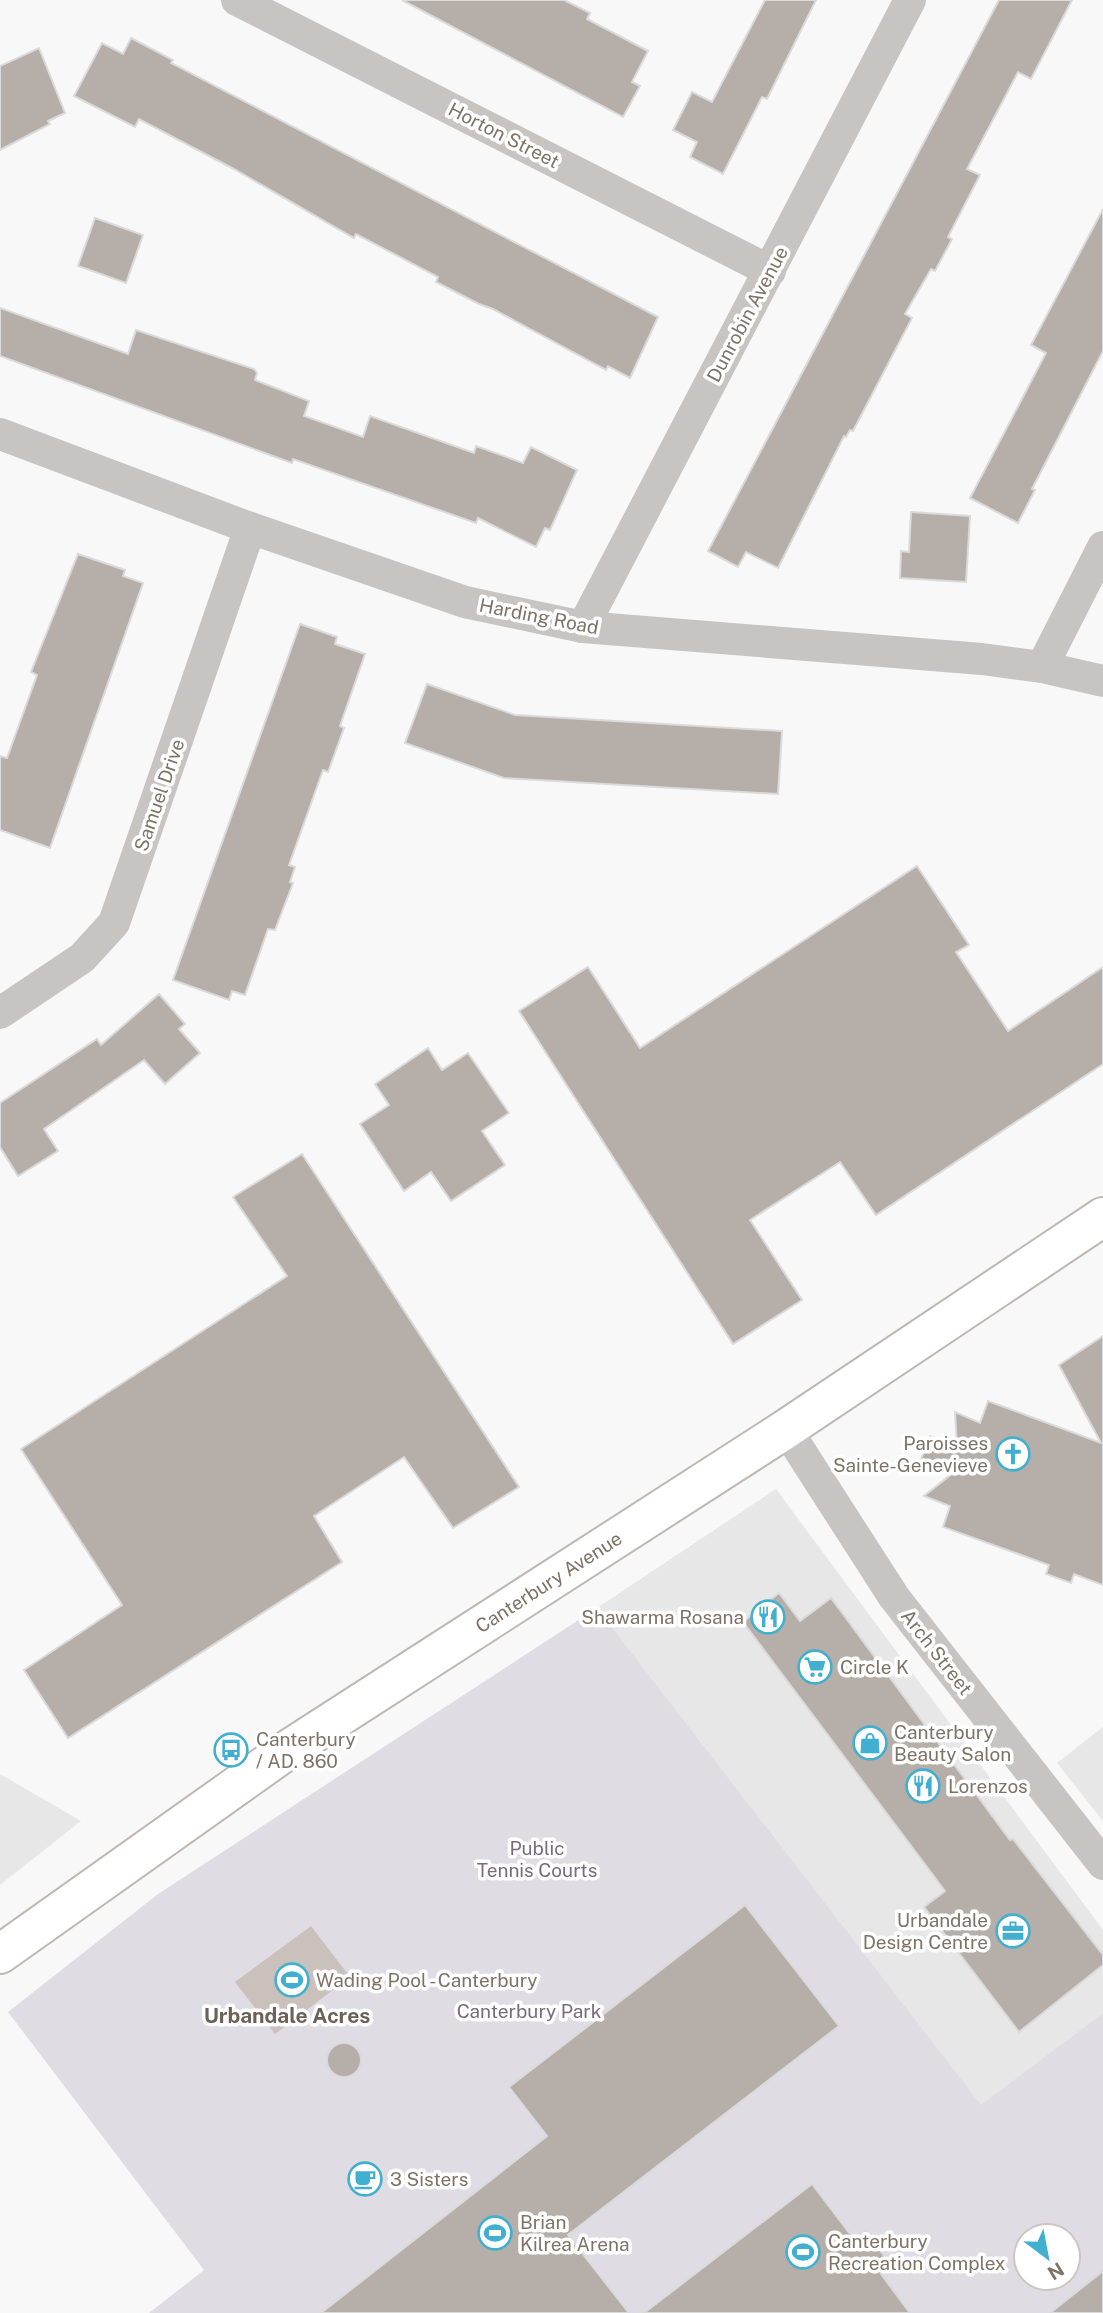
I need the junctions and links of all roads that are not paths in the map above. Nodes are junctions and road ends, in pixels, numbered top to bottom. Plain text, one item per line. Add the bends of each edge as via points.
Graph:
1 (237, 0) edge
2 (910, 0) edge
3 (770, 271) junction
4 (0, 434) edge
5 (250, 528) junction
6 (1103, 548) edge
7 (583, 627) junction
8 (1042, 667) junction
9 (1103, 681) edge
10 (0, 1013) edge
11 (1103, 1217) edge
12 (786, 1429) junction
13 (1103, 1864) edge
14 (0, 1954) edge

1 - 3 street, Horton Street
2 - 3 street, Dunrobin Avenue
3 - 7 street, Dunrobin Avenue
4 - 5 street, Harding Road
5 - 7 street, Harding Road via 465,602
5 - 10 street, Samuel Drive via 114,923 82,958
6 - 8 street
7 - 8 street, Harding Road
8 - 9 street, Harding Road
11 - 12 street, Canterbury Avenue
12 - 13 street, Arch Street via 894,1597
12 - 14 street, Canterbury Avenue via 283,1753

